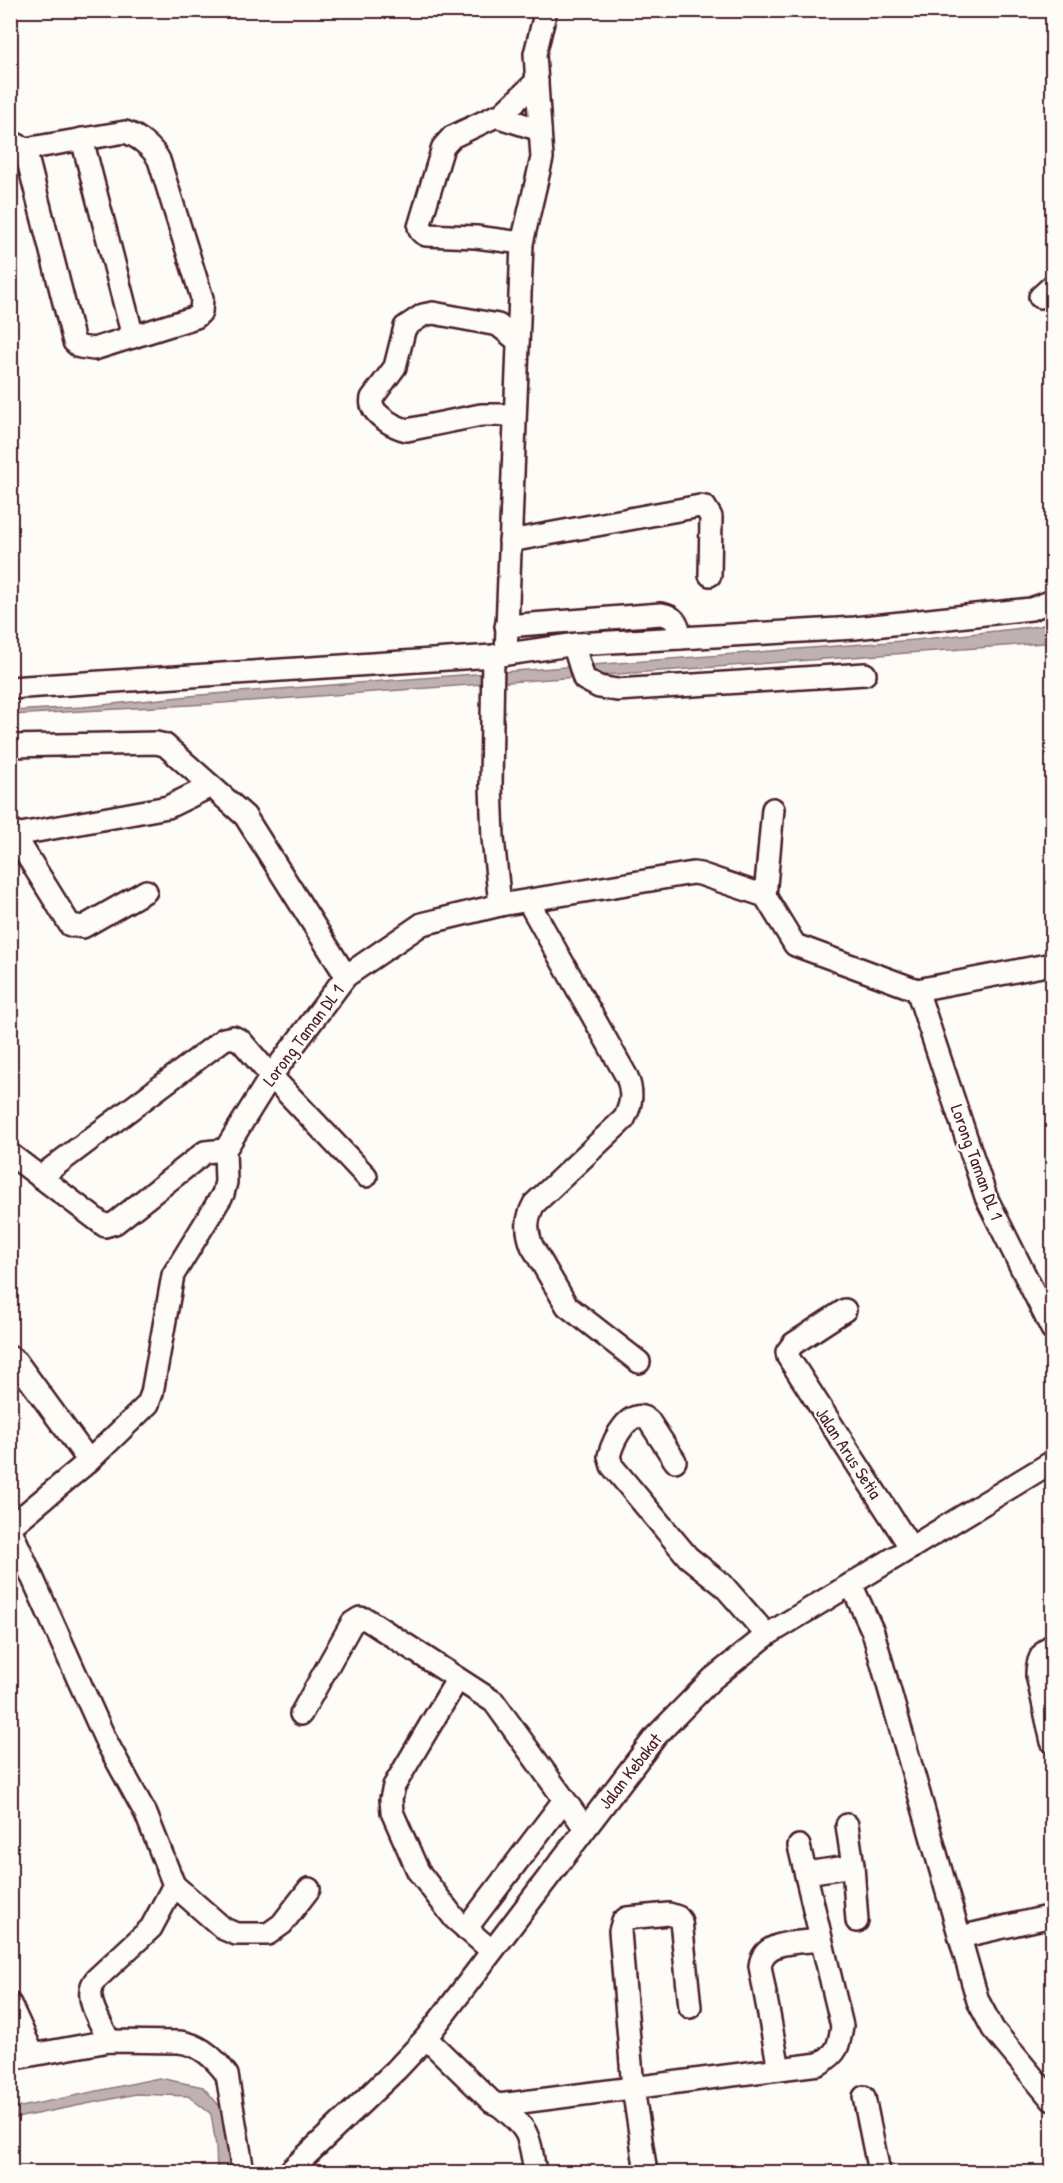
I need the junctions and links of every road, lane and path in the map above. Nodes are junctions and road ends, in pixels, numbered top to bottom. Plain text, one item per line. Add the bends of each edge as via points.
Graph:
1 (546, 10) edge
2 (537, 81) junction
3 (500, 116) junction
4 (540, 130) junction
5 (82, 139) junction
6 (18, 145) edge
7 (522, 243) junction
8 (133, 337) junction
9 (518, 341) junction
10 (515, 415) junction
11 (510, 541) junction
12 (710, 575) dead end
13 (1053, 601) edge
14 (603, 617) junction
15 (506, 626) junction
16 (680, 638) junction
17 (604, 643) junction
18 (577, 648) junction
19 (497, 659) junction
20 (865, 674) dead end
21 (10, 688) edge
22 (10, 746) edge
23 (211, 786) junction
24 (773, 809) dead end
25 (13, 831) edge
26 (146, 891) dead end
27 (765, 896) junction
28 (528, 901) junction
29 (500, 905) junction
30 (1053, 964) edge
31 (346, 976) junction
32 (917, 990) junction
33 (271, 1076) junction
34 (225, 1150) junction
35 (21, 1168) edge
36 (366, 1176) dead end
37 (845, 1310) dead end
38 (1053, 1329) edge
39 (10, 1357) edge
40 (639, 1362) dead end
41 (89, 1461) junction
42 (675, 1461) dead end
43 (1051, 1465) edge
44 (10, 1527) edge
45 (911, 1548) junction
46 (851, 1584) junction
47 (767, 1635) junction
48 (1053, 1645) edge
49 (457, 1680) junction
50 (301, 1714) dead end
51 (1053, 1742) edge
52 (564, 1800) junction
53 (847, 1825) dead end
54 (585, 1828) junction
55 (799, 1846) dead end
56 (853, 1866) junction
57 (806, 1873) junction
58 (174, 1885) junction
59 (309, 1888) dead end
60 (1053, 1916) edge
61 (857, 1921) dead end
62 (466, 1929) junction
63 (960, 1937) junction
64 (821, 1940) junction
65 (492, 1951) junction
66 (10, 2004) edge
67 (690, 2007) dead end
68 (426, 2038) junction
69 (109, 2041) junction
70 (33, 2055) junction
71 (10, 2058) edge
72 (779, 2069) junction
73 (633, 2088) junction
74 (864, 2097) dead end
75 (1053, 2100) edge
76 (500, 2105) junction
77 (243, 2172) edge
78 (289, 2172) edge
79 (535, 2172) edge
80 (646, 2172) edge
81 (879, 2172) edge

1 - 2 street via 535,54
2 - 3 street
2 - 4 street
3 - 4 street
3 - 7 street via 489,118 445,143 419,227 426,235
4 - 7 street via 542,158
5 - 6 street
5 - 8 street
5 - 8 street via 125,132 156,154 202,298 203,305 196,317
6 - 8 street via 74,342 94,349
7 - 9 street
9 - 10 street
9 - 10 street via 498,325 433,313 423,315 405,327 395,367 371,402 391,424 407,430 481,415
10 - 11 street
11 - 12 street via 700,506 711,517
11 - 15 street
13 - 16 street via 1031,609 855,628
14 - 15 street
14 - 16 street via 668,615 678,624
14 - 17 street
15 - 19 street
16 - 17 street
17 - 18 street
18 - 19 street
18 - 20 street via 584,679 617,690
19 - 21 street
19 - 29 street via 492,700 493,827
22 - 23 street via 160,743
23 - 25 street via 168,807
23 - 31 street via 246,818
24 - 27 street
25 - 26 street via 70,925 83,927
27 - 28 street, Lorong Taman DL 1 via 697,873
27 - 32 street via 795,945
28 - 29 street, Lorong Taman DL 1
28 - 40 street via 627,1077 632,1098 624,1119 534,1204 529,1214 528,1235 567,1306
29 - 31 street, Lorong Taman DL 1 via 425,922
30 - 32 street
31 - 33 street, Lorong Taman DL 1
32 - 38 street, Lorong Taman DL 1 via 986,1197
33 - 34 street, Lorong Taman DL 1
33 - 35 street via 241,1041 233,1036 224,1039
33 - 36 street
34 - 35 street via 205,1152 110,1225 101,1224
34 - 41 street via 223,1194 173,1275 151,1399
37 - 45 street, Jalan Arus Setia via 793,1344 788,1357
39 - 41 street
41 - 44 street
42 - 47 street via 649,1421 638,1416 627,1422 609,1456 612,1466 688,1557 723,1585
43 - 45 street, Jalan Kebakat
44 - 58 street via 106,1741 146,1814
45 - 46 street, Jalan Kebakat
46 - 47 street, Jalan Kebakat
46 - 63 street via 873,1632
47 - 54 street, Jalan Kebakat via 712,1679 656,1736
48 - 51 street via 1040,1656 1037,1665
49 - 50 street via 360,1618 352,1623
49 - 52 street via 494,1702
49 - 62 street via 394,1786 391,1806 419,1874
52 - 54 street
52 - 62 street
53 - 56 street
54 - 65 street, Jalan Kebakat
55 - 57 street
56 - 57 street
56 - 61 street
57 - 64 street
58 - 59 street via 224,1929 236,1934 268,1934 282,1924
58 - 69 street via 151,1928 92,1983 91,2000
60 - 63 street
62 - 65 street
63 - 75 street via 986,2018
64 - 72 street via 842,2026 839,2046 819,2064
64 - 72 street via 774,1946 761,1957
65 - 68 street, Jalan Kebakat
66 - 70 street
67 - 73 street via 681,1921 669,1914 627,1918 620,1931
68 - 76 street via 492,2102
68 - 78 street, Jalan Kebakat
69 - 70 street
69 - 77 street via 190,2043 221,2066 230,2086
70 - 71 street
72 - 73 street
73 - 76 street
73 - 80 street
74 - 81 street
76 - 79 street via 526,2131

